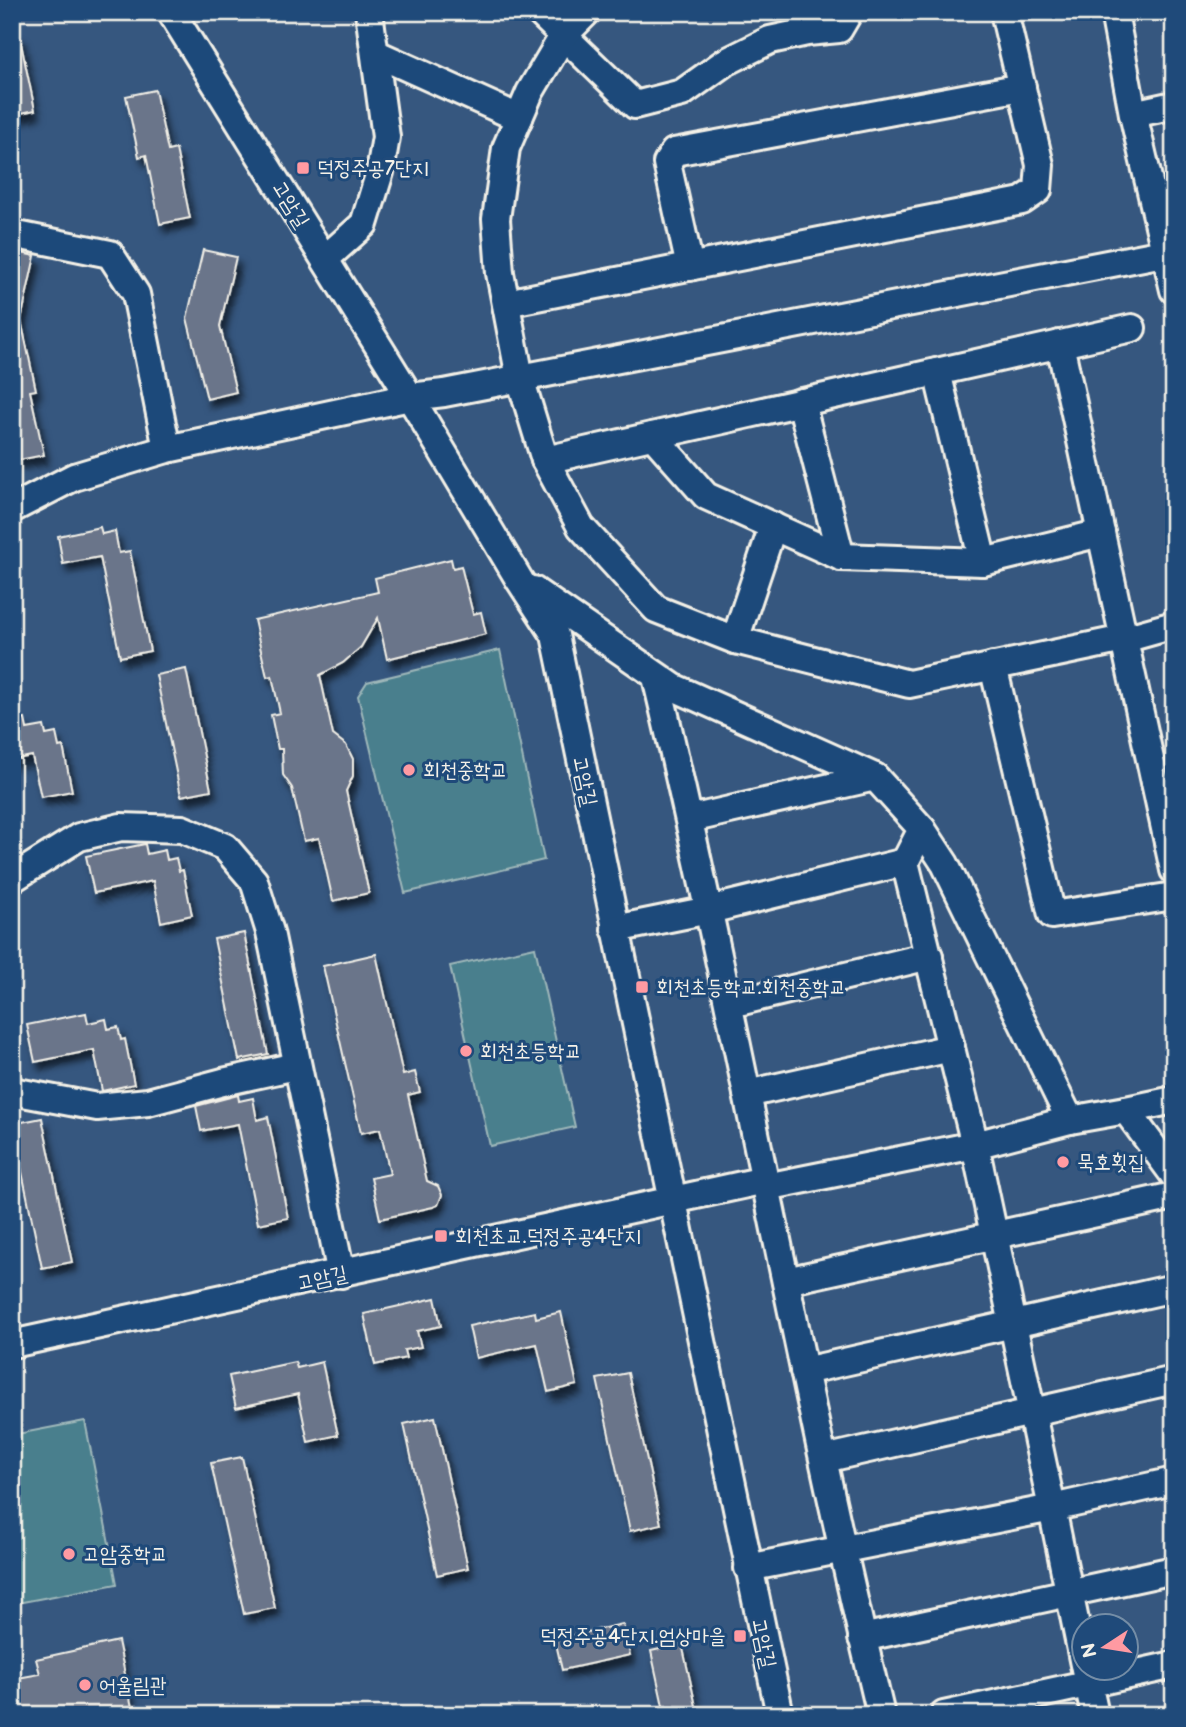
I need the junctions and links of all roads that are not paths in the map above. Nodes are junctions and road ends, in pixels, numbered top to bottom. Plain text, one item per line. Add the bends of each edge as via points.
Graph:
1 (171, 12) edge
2 (369, 12) edge
3 (539, 12) edge
4 (587, 12) edge
5 (849, 12) edge
6 (1004, 12) edge
7 (1114, 12) edge
8 (563, 36) junction
9 (375, 53) junction
10 (1022, 87) junction
11 (1174, 105) edge
12 (1133, 114) junction
13 (519, 118) junction
14 (12, 234) edge
15 (1170, 252) edge
16 (325, 260) junction
17 (690, 267) junction
18 (1174, 290) edge
19 (506, 303) junction
20 (1132, 328) dead end
21 (1060, 344) junction
22 (937, 372) junction
23 (520, 378) junction
24 (410, 397) junction
25 (802, 402) junction
26 (653, 436) junction
27 (166, 449) junction
28 (545, 460) junction
29 (12, 509) edge
30 (773, 526) junction
31 (1101, 533) junction
32 (841, 557) junction
33 (984, 562) junction
34 (520, 581) junction
35 (1174, 625) edge
36 (1124, 639) junction
37 (734, 640) junction
38 (993, 666) junction
39 (656, 677) junction
40 (875, 777) junction
41 (690, 819) junction
42 (922, 829) junction
43 (905, 862) junction
44 (1174, 870) edge
45 (12, 879) edge
46 (1174, 896) edge
47 (709, 910) junction
48 (615, 929) junction
49 (929, 956) junction
50 (730, 1004) junction
51 (951, 1048) junction
52 (296, 1066) junction
53 (12, 1090) edge
54 (747, 1094) junction
55 (1174, 1100) edge
56 (1126, 1110) junction
57 (1070, 1120) junction
58 (975, 1144) junction
59 (1174, 1175) edge
60 (765, 1184) junction
61 (1174, 1196) edge
62 (672, 1200) junction
63 (994, 1237) junction
64 (341, 1274) junction
65 (786, 1282) junction
66 (1174, 1288) edge
67 (1013, 1325) junction
68 (12, 1344) edge
69 (804, 1371) junction
70 (1174, 1380) edge
71 (1032, 1413) junction
72 (824, 1459) junction
73 (1174, 1481) edge
74 (1052, 1508) junction
75 (842, 1549) junction
76 (748, 1568) junction
77 (1174, 1570) edge
78 (1069, 1594) junction
79 (1073, 1612) edge
80 (862, 1638) junction
81 (1174, 1665) edge
82 (1140, 1668) edge
83 (1070, 1678) edge
84 (1088, 1682) edge
85 (780, 1715) edge
86 (881, 1715) edge
87 (944, 1715) edge
88 (1096, 1715) edge

1 - 16 street, 고암길
2 - 9 street
3 - 8 street
4 - 8 street
5 - 8 street via 839,29 770,40 724,63 682,93 635,105
6 - 10 street
7 - 12 street
8 - 13 street
9 - 13 street
9 - 16 street via 386,137 380,172 364,224
10 - 17 street via 1040,165 1038,190 1022,201
10 - 17 street via 674,152 667,163
11 - 12 street
12 - 15 street
13 - 19 street via 506,148 496,219
14 - 27 street via 110,254 136,294
15 - 18 street
15 - 23 street
16 - 24 street, 고암길
17 - 19 street
19 - 23 street
20 - 21 street
21 - 22 street
21 - 31 street
22 - 25 street
22 - 33 street
23 - 24 street
23 - 28 street
24 - 27 street
24 - 34 street, 고암길
25 - 26 street
25 - 32 street
26 - 28 street
26 - 30 street via 706,496
27 - 29 street via 74,477
28 - 37 street via 581,527 656,609
30 - 32 street
30 - 37 street
31 - 33 street
31 - 36 street
32 - 33 street
34 - 39 street
34 - 48 street, 고암길 via 555,635
35 - 36 street
36 - 38 street
36 - 44 street
37 - 38 street via 909,684
38 - 46 street via 1052,915
39 - 40 street
39 - 41 street
40 - 41 street
40 - 42 street
41 - 47 street
42 - 43 street
42 - 57 street via 945,864
43 - 47 street
43 - 49 street
45 - 52 street via 79,837 121,827 182,829 225,847 254,881 270,932
47 - 48 street
47 - 50 street
48 - 62 street, 고암길
49 - 50 street
49 - 51 street
50 - 54 street
51 - 54 street
51 - 58 street
52 - 53 street via 148,1102 97,1107
52 - 64 street
54 - 60 street
55 - 56 street
56 - 57 street
56 - 59 street
57 - 58 street
58 - 60 street
58 - 63 street
60 - 62 street
60 - 65 street
61 - 63 street
62 - 64 street, 고암길
62 - 76 street, 고암길
63 - 65 street
63 - 67 street
64 - 68 street, 고암길
65 - 69 street
66 - 67 street
67 - 69 street
67 - 71 street
69 - 72 street
70 - 71 street
71 - 72 street
71 - 74 street
72 - 75 street
73 - 74 street
74 - 75 street
74 - 78 street
75 - 76 street
75 - 80 street
76 - 85 street, 고암길
77 - 78 street
78 - 79 street
78 - 80 street
80 - 86 street
81 - 82 street
83 - 87 street
84 - 88 street

